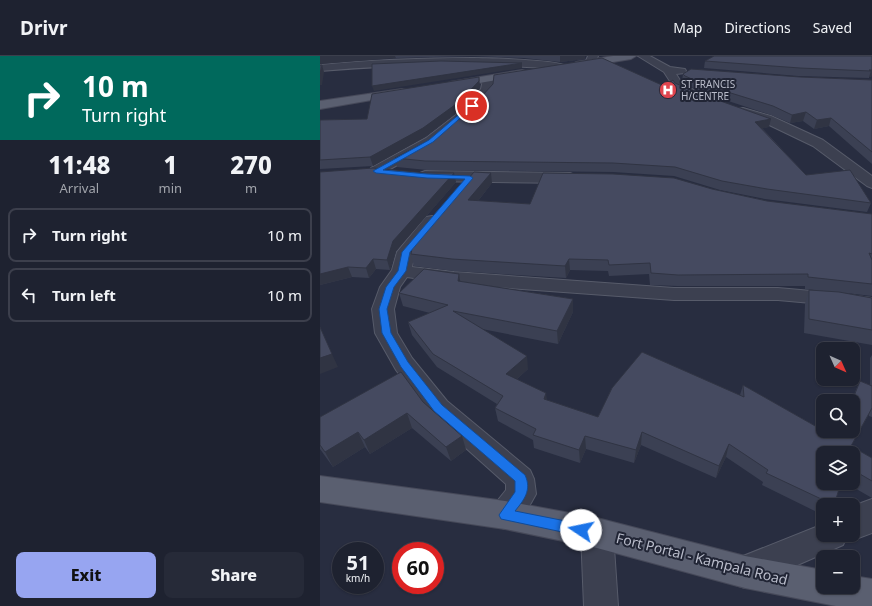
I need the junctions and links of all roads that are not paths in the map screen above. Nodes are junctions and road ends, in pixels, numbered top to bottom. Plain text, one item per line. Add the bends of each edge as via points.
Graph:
1 (632, 56) edge
2 (643, 56) edge
3 (458, 58) edge
4 (592, 59) edge
5 (419, 61) junction
6 (564, 67) junction
7 (320, 68) edge
8 (668, 70) junction
9 (690, 72) edge
10 (410, 73) edge
11 (488, 79) junction
12 (442, 86) edge
13 (412, 90) edge
14 (715, 102) edge
15 (320, 105) edge
16 (734, 108) edge
17 (470, 178) junction
18 (581, 178) edge
19 (872, 183) edge
20 (402, 271) junction
21 (872, 305) edge
22 (320, 489) edge
23 (872, 513) edge
24 (505, 515) junction
25 (860, 523) edge
26 (597, 533) junction
27 (816, 542) edge
28 (745, 572) junction
29 (816, 585) edge
30 (860, 594) edge
31 (872, 596) edge
32 (601, 606) edge

1 - 4 main road
2 - 8 street
3 - 5 street
3 - 6 street
4 - 6 main road
5 - 7 street
5 - 10 street
6 - 11 main road
8 - 9 street
8 - 14 street via 679,87
11 - 12 main road
11 - 17 street via 487,90 465,114 431,141 369,172
13 - 15 main road
16 - 19 street via 767,119 818,143
17 - 18 street
17 - 20 street via 406,252
20 - 21 street via 454,278 674,294 778,294
20 - 24 street via 390,287 383,309 386,333 404,364 438,408 520,479 521,494
22 - 24 main road, Fort Portal - Kampala Road
23 - 25 street
24 - 26 main road, Fort Portal - Kampala Road
26 - 28 main road, Fort Portal - Kampala Road
26 - 32 street
27 - 28 street
28 - 29 main road, Fort Portal - Kampala Road
30 - 31 main road, Fort Portal - Kampala Road

